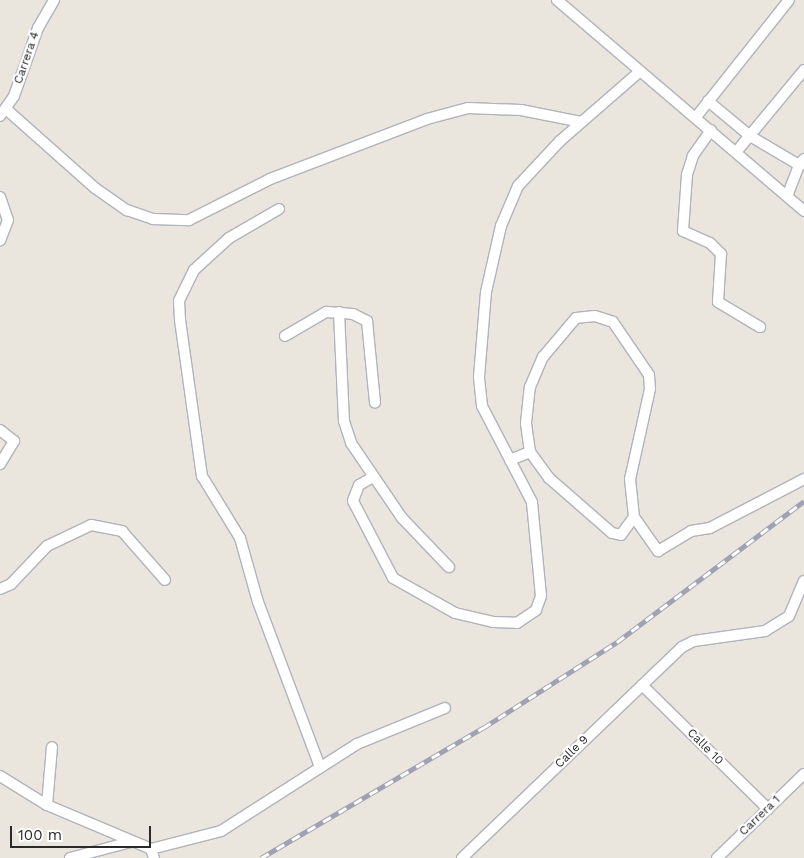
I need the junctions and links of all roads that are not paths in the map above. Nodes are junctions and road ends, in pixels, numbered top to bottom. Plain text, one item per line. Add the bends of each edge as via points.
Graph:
1 (54, 0) edge
2 (557, 0) edge
3 (789, 0) edge
4 (804, 70) edge
5 (639, 72) junction
6 (708, 101) junction
7 (3, 113) edge
8 (696, 117) junction
9 (581, 122) junction
10 (712, 130) junction
11 (750, 136) junction
12 (737, 151) junction
13 (803, 162) edge
14 (788, 194) junction
15 (0, 197) edge
16 (279, 209) dead end
17 (804, 211) edge
18 (0, 241) edge
19 (339, 312) junction
20 (760, 327) dead end
21 (284, 336) dead end
22 (375, 403) dead end
23 (0, 430) edge
24 (530, 452) junction
25 (510, 460) junction
26 (0, 464) edge
27 (372, 477) junction
28 (804, 479) edge
29 (634, 517) junction
30 (449, 567) dead end
31 (165, 580) dead end
32 (804, 581) edge
33 (0, 589) edge
34 (804, 605) edge
35 (789, 616) junction
36 (642, 685) junction
37 (445, 708) dead end
38 (52, 747) dead end
39 (320, 766) junction
40 (804, 774) edge
41 (0, 776) edge
42 (47, 805) junction
43 (768, 809) junction
44 (130, 842) junction
45 (152, 853) edge
46 (70, 858) edge
47 (462, 858) edge
48 (717, 858) edge

1 - 7 street, Carrera 4
2 - 5 street
3 - 6 street
4 - 11 street
5 - 8 street
5 - 9 street
6 - 8 street
6 - 11 street
7 - 9 street via 127,210 153,219 190,220 270,179 427,119 468,108 522,110
8 - 10 street
9 - 25 street via 518,186 501,226 488,283 479,377 482,406
10 - 12 street
10 - 20 street via 693,156 687,174 683,231 710,243 721,254 718,302
11 - 12 street
11 - 13 street
12 - 14 street
13 - 14 street
14 - 17 street
15 - 18 street via 8,220
16 - 39 street via 229,238 194,270 179,301 180,320 202,476 240,538 258,602
19 - 21 street via 312,317
19 - 22 street via 361,318 370,326
19 - 27 street via 344,421
23 - 26 street via 14,441
24 - 25 street
24 - 29 street via 549,478 612,533 628,530
24 - 29 street via 526,422 530,387 543,357 576,318 595,316 613,322 649,375 650,389 630,479
25 - 27 street via 534,513 541,596 536,610 516,623 455,613 393,578 353,501 359,485
27 - 30 street via 402,518
28 - 29 street via 710,528 690,531 658,551
31 - 33 street via 122,531 91,525 47,546 11,584
32 - 35 street
34 - 35 street
35 - 36 street, Calle 9 via 765,631 694,640 682,647
36 - 43 street, Calle 10
36 - 47 street, Calle 9
37 - 39 street via 382,732
38 - 42 street
39 - 45 street via 265,807 221,830
40 - 43 street, Carrera 1
41 - 42 street
42 - 44 street
43 - 48 street, Carrera 1
44 - 45 street
44 - 46 street

